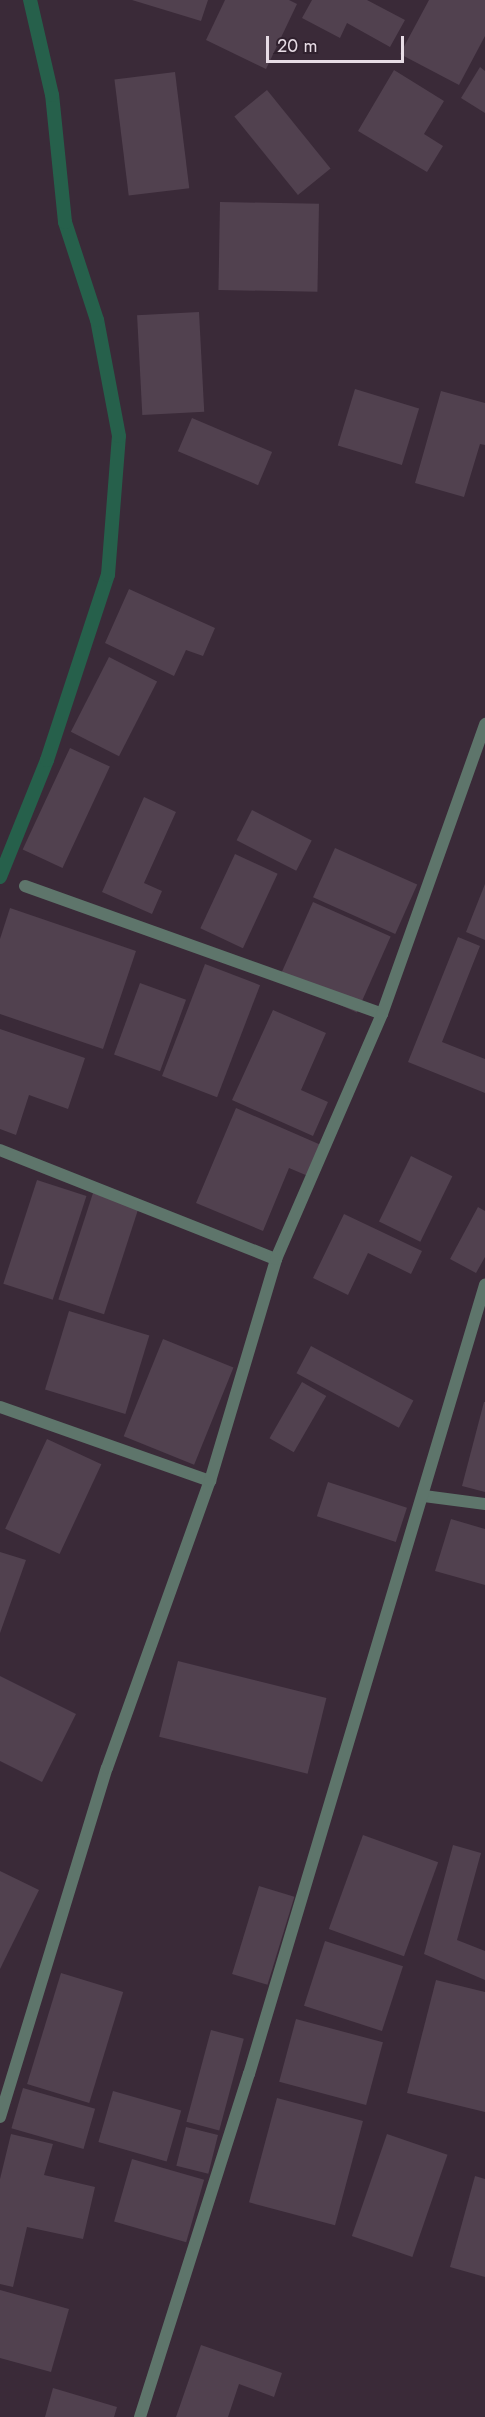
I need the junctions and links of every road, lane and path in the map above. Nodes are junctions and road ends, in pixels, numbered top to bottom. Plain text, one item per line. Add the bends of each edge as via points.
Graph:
1 (485, 724) edge
2 (26, 886) dead end
3 (382, 1014) junction
4 (0, 1150) edge
5 (276, 1259) junction
6 (485, 1285) edge
7 (0, 1407) edge
8 (210, 1481) junction
9 (424, 1496) junction
10 (485, 1504) edge
11 (0, 2117) edge
12 (140, 2417) edge

1 - 3 street
2 - 3 street
3 - 5 street
4 - 5 street
5 - 8 street
6 - 9 street
7 - 8 street
8 - 11 street via 106,1768
9 - 10 street
9 - 12 street

